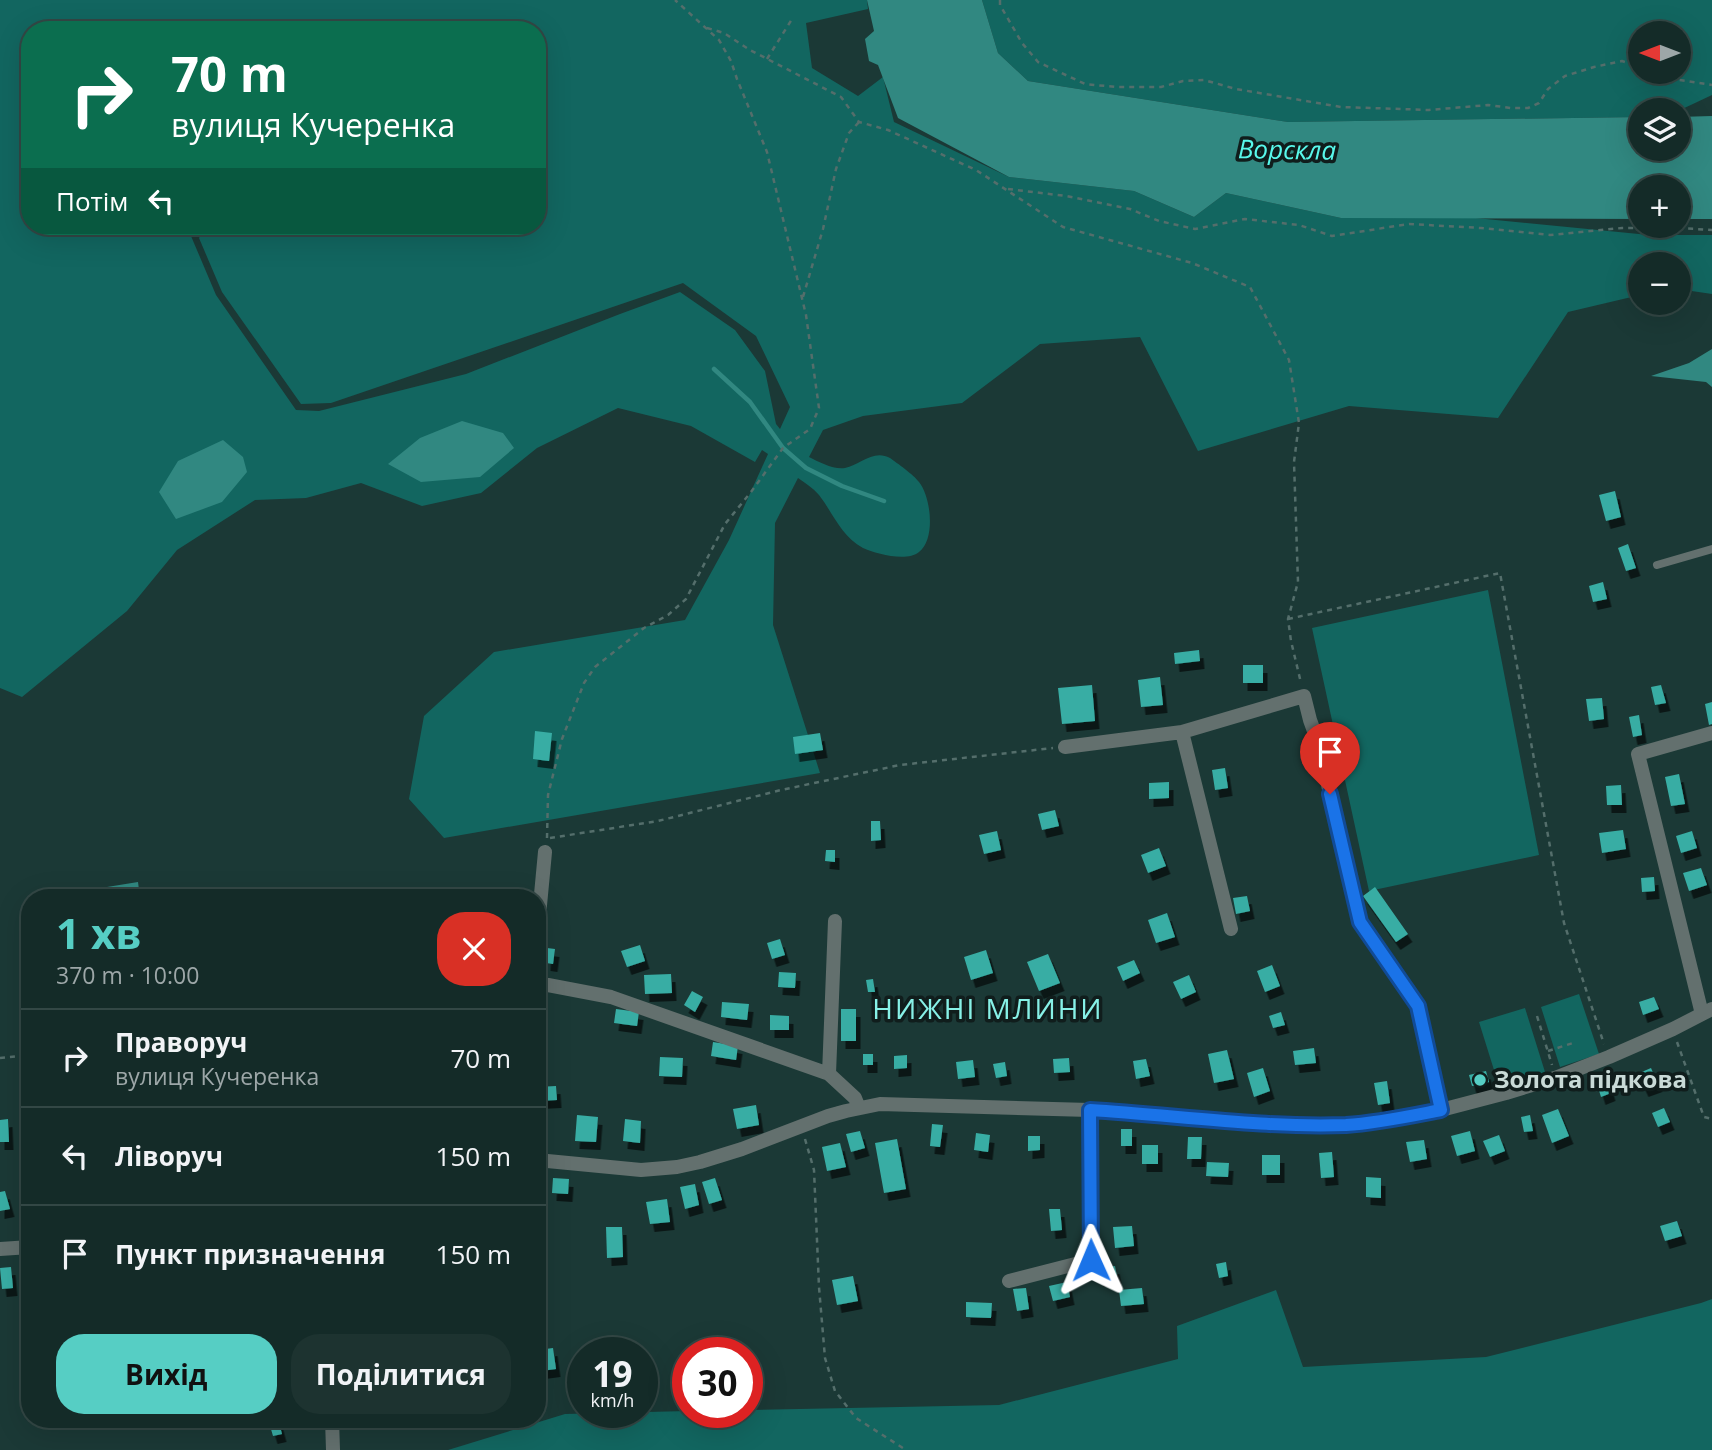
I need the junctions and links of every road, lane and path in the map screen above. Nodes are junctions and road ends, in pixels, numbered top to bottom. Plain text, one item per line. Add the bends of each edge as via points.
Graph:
1 (675, 0) edge
2 (1000, 0) edge
3 (792, 19) dead end
4 (707, 28) junction
5 (767, 59) junction
6 (1628, 63) edge
7 (1691, 83) edge
8 (1712, 85) edge
9 (859, 122) junction
10 (1004, 189) junction
11 (1712, 230) edge
12 (802, 300) junction
13 (1712, 549) edge
14 (1657, 565) dead end
15 (1288, 619) junction
16 (1304, 696) junction
17 (1182, 732) junction
18 (1712, 733) edge
19 (1065, 747) joint
20 (546, 845) junction
21 (542, 889) edge
22 (835, 921) dead end
23 (1231, 929) dead end
24 (546, 985) edge
25 (1707, 1011) edge
26 (1537, 1016) dead end
27 (1672, 1029) junction
28 (1576, 1042) dead end
29 (1548, 1051) junction
30 (21, 1056) edge
31 (1609, 1057) junction
32 (0, 1058) edge
33 (829, 1074) junction
34 (1555, 1078) junction
35 (859, 1108) junction
36 (1090, 1110) junction
37 (1441, 1110) junction
38 (1712, 1119) edge
39 (801, 1126) junction
40 (546, 1161) edge
41 (21, 1248) edge
42 (0, 1249) edge
43 (1010, 1281) dead end
44 (332, 1428) edge
45 (333, 1450) edge
46 (906, 1450) edge

1 - 4 path
2 - 6 path via 1022,43 1038,62 1085,84 1161,88 1204,80 1341,107 1528,108 1565,76
3 - 5 path
4 - 5 path
4 - 12 path via 731,61 767,152
5 - 9 path via 841,97
7 - 8 path
9 - 10 path via 888,130 976,170
9 - 12 path via 849,134 836,169
10 - 11 path via 1130,209 1195,229 1245,219 1299,225 1332,236 1409,224 1550,235 1622,228
10 - 15 path via 1063,227 1192,263 1250,287 1289,360 1299,423 1294,462 1298,582
12 - 20 path via 818,408 810,429 783,448 725,524 686,599 595,667 584,683 562,739 548,795
13 - 14 lane
15 - 16 path
15 - 31 path via 1500,573 1564,923
16 - 17 street
16 - 37 street via 1360,922 1418,1006
17 - 19 street
17 - 23 street
18 - 25 street via 1638,754
19 - 20 path via 900,765
20 - 21 street
22 - 33 street
24 - 33 street via 611,997
25 - 27 street
26 - 29 path
27 - 31 street
27 - 38 path via 1704,1117
28 - 29 path
29 - 34 path
30 - 32 path
31 - 34 street
33 - 35 street via 855,1098
34 - 37 street
35 - 36 street via 880,1104
35 - 39 street
36 - 37 street via 1314,1126 1350,1125
36 - 43 street via 1091,1260
39 - 40 street via 677,1167 641,1170
39 - 46 path via 814,1170 825,1358 835,1391 856,1418
41 - 42 street
44 - 45 street

